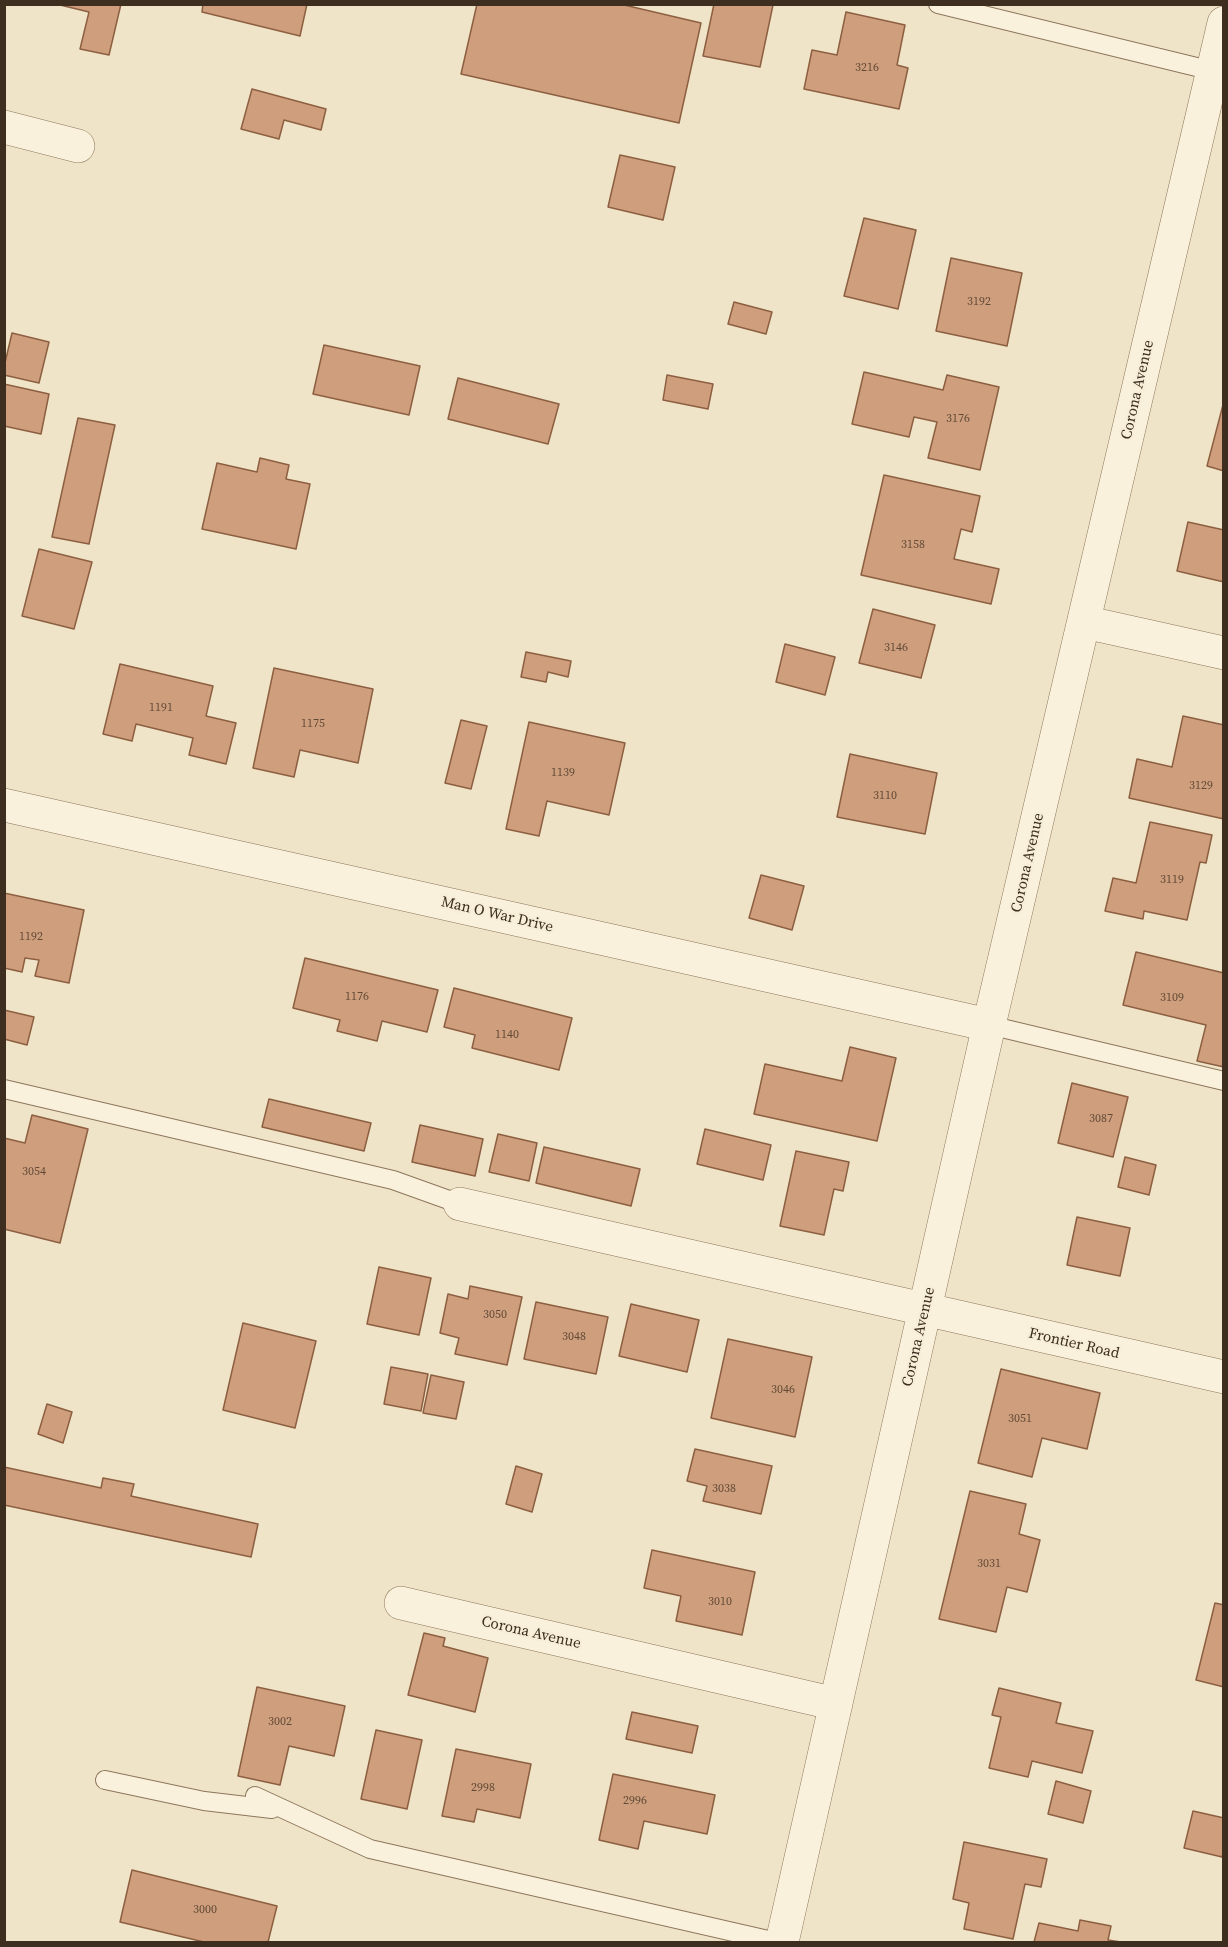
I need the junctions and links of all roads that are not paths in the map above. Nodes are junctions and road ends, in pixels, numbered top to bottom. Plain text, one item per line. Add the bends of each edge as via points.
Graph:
1 (938, 4) edge
2 (1224, 23) edge
3 (1213, 71) junction
4 (4, 128) edge
5 (78, 146) dead end
6 (1084, 622) junction
7 (1224, 653) edge
8 (4, 805) edge
9 (989, 1025) junction
10 (1224, 1081) edge
11 (4, 1089) edge
12 (460, 1204) joint
13 (925, 1311) junction
14 (1224, 1377) edge
15 (401, 1603) dead end
16 (836, 1704) junction
17 (105, 1779) dead end
18 (255, 1796) dead end
19 (285, 1810) junction
20 (777, 1942) edge
21 (782, 1942) edge

1 - 3 lane
2 - 3 street, Corona Avenue
3 - 6 street, Corona Avenue
4 - 5 street
6 - 7 street
6 - 9 street, Corona Avenue
8 - 9 street, Man O War Drive
9 - 10 lane
9 - 13 street, Corona Avenue
11 - 12 lane via 393,1180
12 - 13 street, Frontier Road
13 - 14 street, Frontier Road
13 - 16 street, Corona Avenue
15 - 16 street, Corona Avenue
16 - 21 street, Corona Avenue
17 - 19 lane via 204,1801
18 - 19 lane
19 - 20 lane via 370,1849

